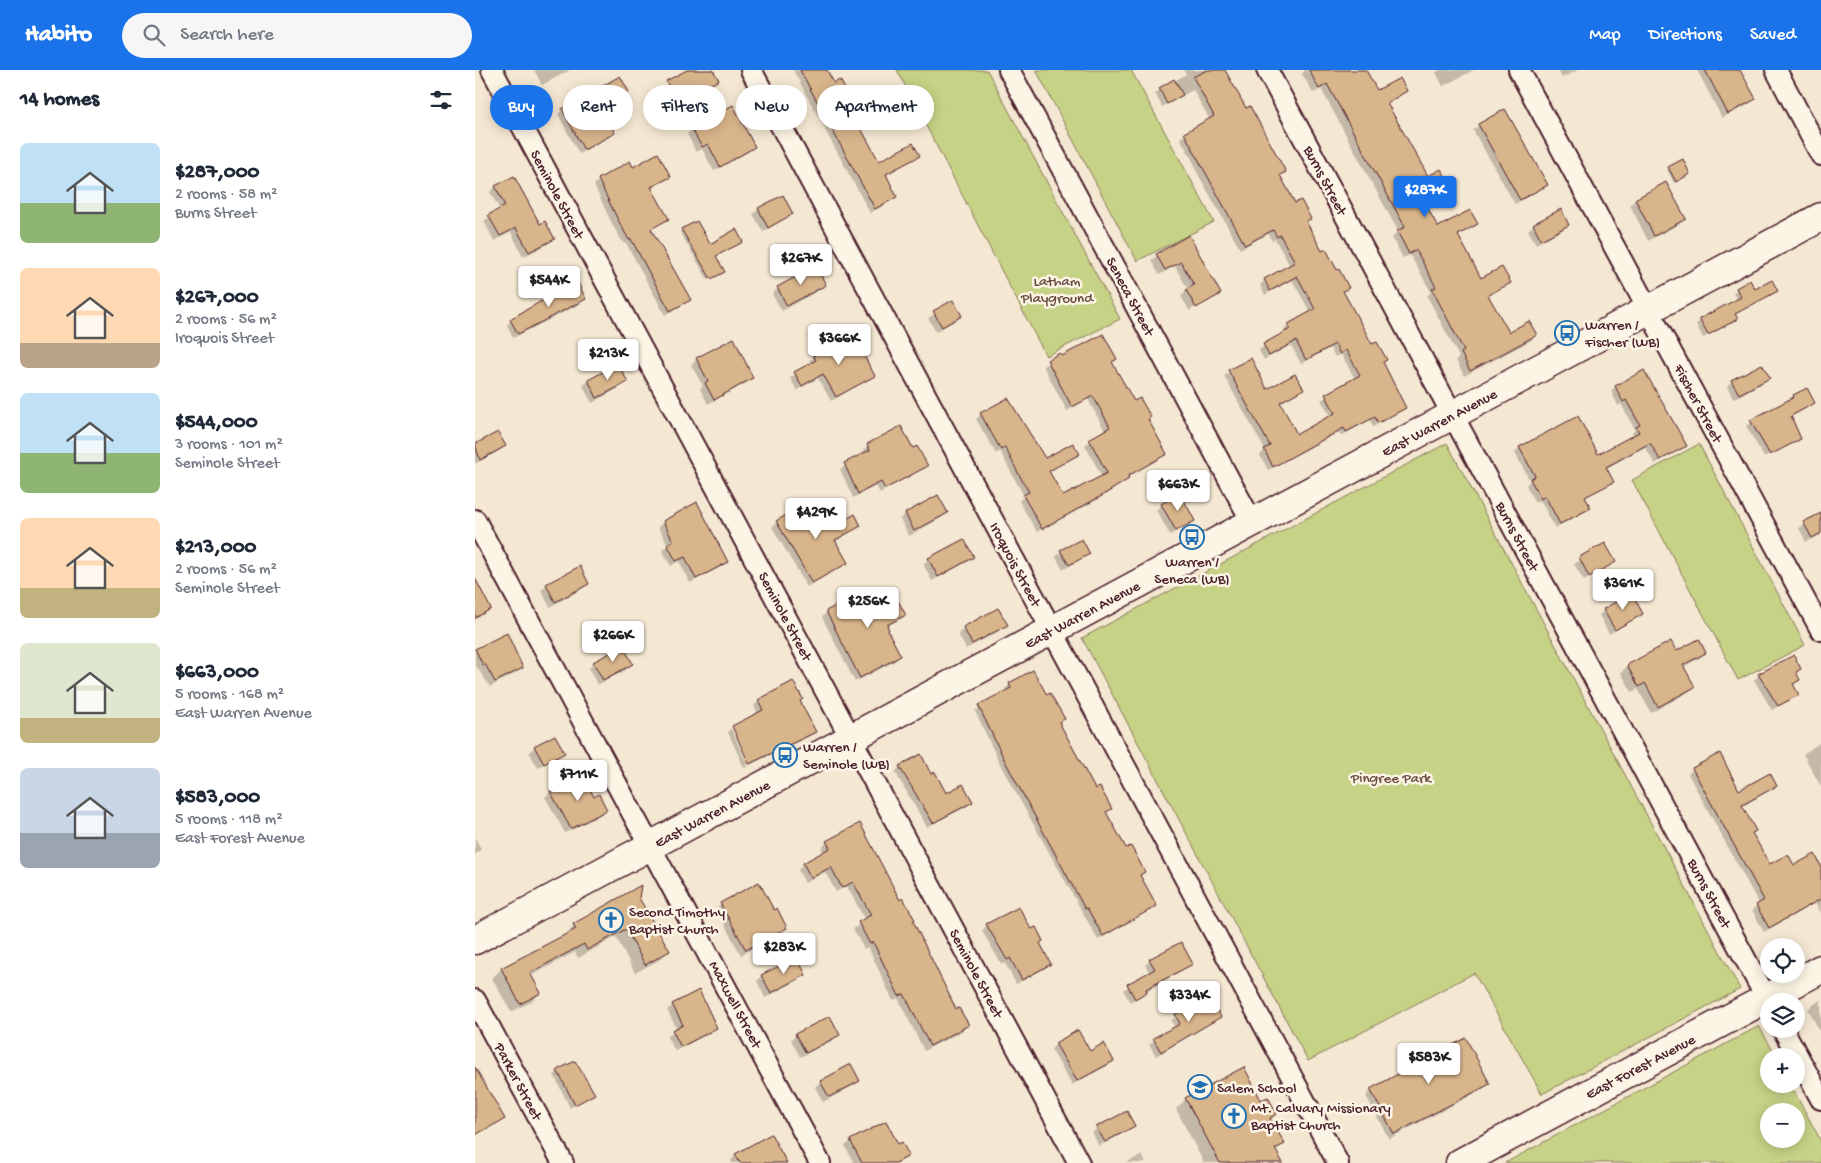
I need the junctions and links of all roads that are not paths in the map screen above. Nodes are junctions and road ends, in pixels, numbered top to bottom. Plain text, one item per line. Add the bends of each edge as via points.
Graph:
1 (492, 70) edge
2 (751, 70) edge
3 (1009, 70) edge
4 (1267, 70) edge
5 (1519, 70) edge
6 (1776, 70) edge
7 (1821, 155) edge
8 (1821, 217) edge
9 (1649, 310) junction
10 (1453, 415) junction
11 (475, 520) edge
12 (1252, 522) junction
13 (1052, 630) junction
14 (1821, 630) edge
15 (851, 738) junction
16 (651, 846) junction
17 (475, 940) edge
18 (1821, 969) edge
19 (1763, 993) edge
20 (1779, 993) edge
21 (475, 1000) edge
22 (1760, 1004) edge
23 (1788, 1038) edge
24 (1821, 1099) edge
25 (563, 1163) edge
26 (821, 1163) edge
27 (1079, 1163) edge
28 (1338, 1163) edge
29 (1460, 1163) edge

1 - 15 street, Seminole Street
2 - 13 street, Iroquois Street
3 - 12 street, Seneca Street
4 - 10 street, Burns Street
5 - 9 street, Fischer Street
6 - 7 street
8 - 9 main road, East Warren Avenue
9 - 10 main road, East Warren Avenue
9 - 14 street, Fischer Street
10 - 12 main road, East Warren Avenue
10 - 19 street, Burns Street
11 - 16 street, Maxwell Street
12 - 13 main road, East Warren Avenue
13 - 15 main road, East Warren Avenue
13 - 28 street, Iroquois Street
15 - 16 main road, East Warren Avenue
15 - 27 street, Seminole Street
16 - 17 main road, East Warren Avenue
16 - 26 street, Maxwell Street
18 - 20 main road, East Forest Avenue
21 - 25 street, Parker Street
22 - 29 main road, East Forest Avenue
23 - 24 street

